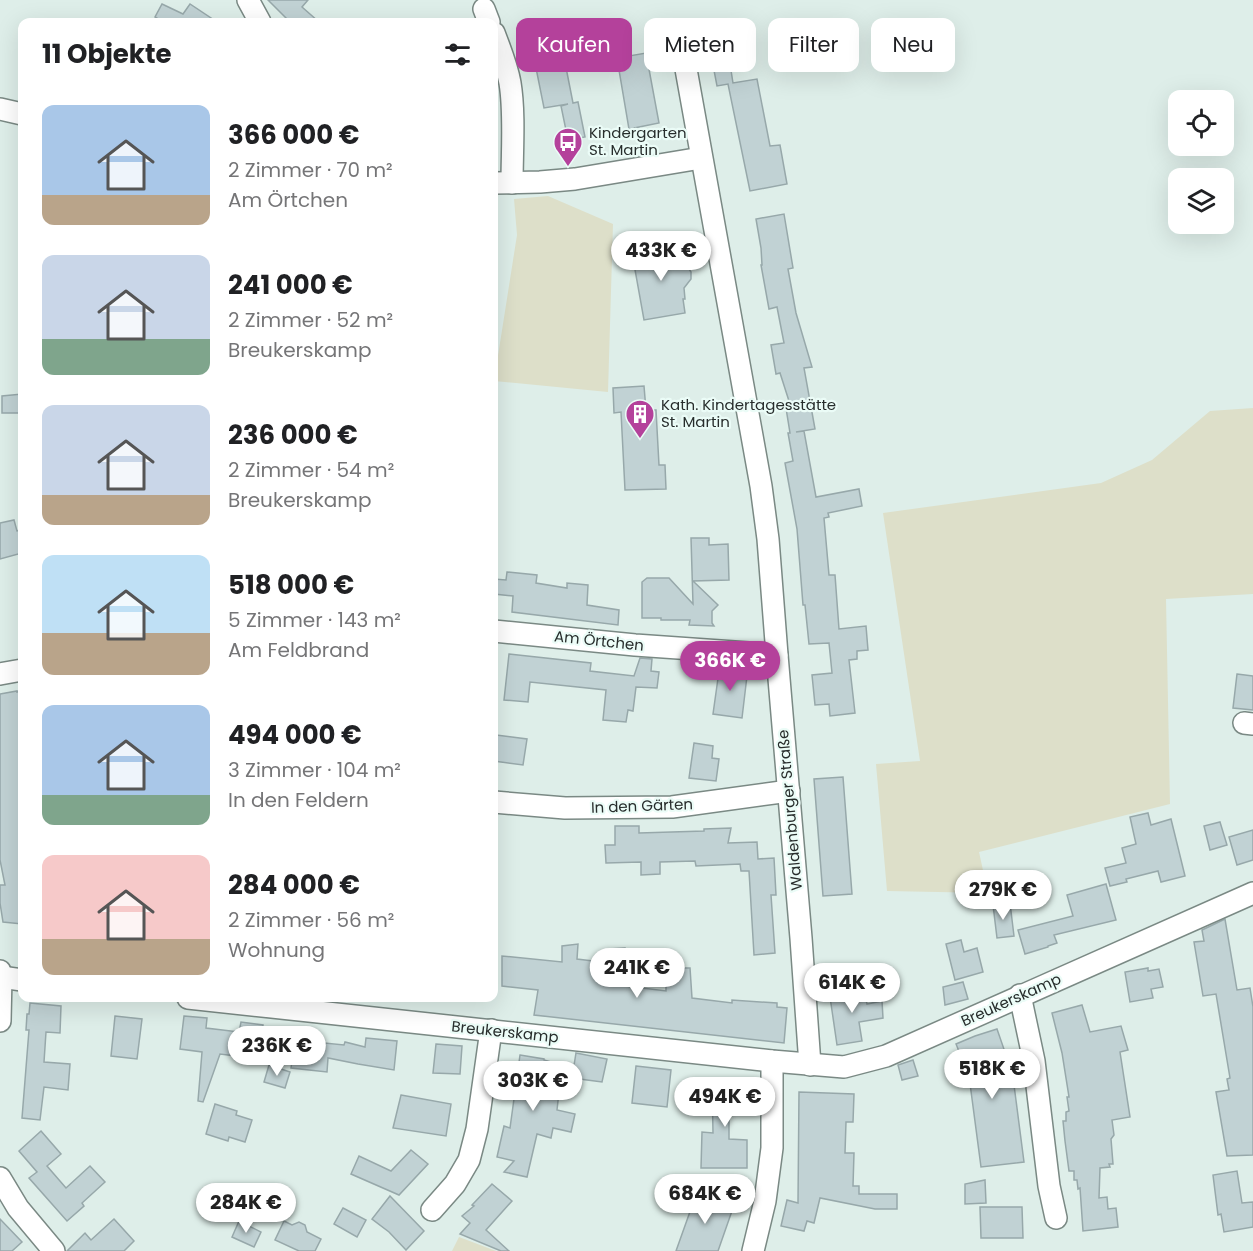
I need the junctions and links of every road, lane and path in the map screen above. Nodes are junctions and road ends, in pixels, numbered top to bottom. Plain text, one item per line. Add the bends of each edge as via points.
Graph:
1 (248, 0) edge
2 (258, 18) edge
3 (498, 44) edge
4 (686, 72) edge
5 (0, 109) edge
6 (18, 113) edge
7 (701, 158) junction
8 (503, 183) edge
9 (498, 631) edge
10 (777, 655) junction
11 (18, 671) edge
12 (0, 674) edge
13 (789, 791) junction
14 (498, 802) edge
15 (1253, 893) edge
16 (1, 974) edge
17 (18, 979) edge
18 (1020, 995) junction
19 (226, 1002) edge
20 (0, 1021) edge
21 (491, 1030) junction
22 (772, 1061) junction
23 (810, 1065) junction
24 (0, 1178) edge
25 (432, 1210) dead end
26 (1056, 1218) dead end
27 (47, 1248) edge
28 (753, 1251) edge

1 - 2 street
3 - 8 street via 510,83 512,118
4 - 7 street, Waldenburger Straße
5 - 6 street
7 - 8 street via 575,178
7 - 10 street, Waldenburger Straße via 761,486
9 - 10 street, Am Örtchen
10 - 13 street, Waldenburger Straße
11 - 12 street
13 - 14 street, In den Gärten via 672,807 565,808
13 - 23 street, Waldenburger Straße
15 - 18 street, Breukerskamp
16 - 17 street
16 - 20 street
18 - 23 street, Breukerskamp via 886,1056 844,1067
18 - 26 street via 1034,1061
19 - 21 street, Breukerskamp
21 - 22 street, Breukerskamp
21 - 25 street via 469,1160 455,1184
22 - 23 street, Breukerskamp
22 - 28 street via 772,1148
24 - 27 street

